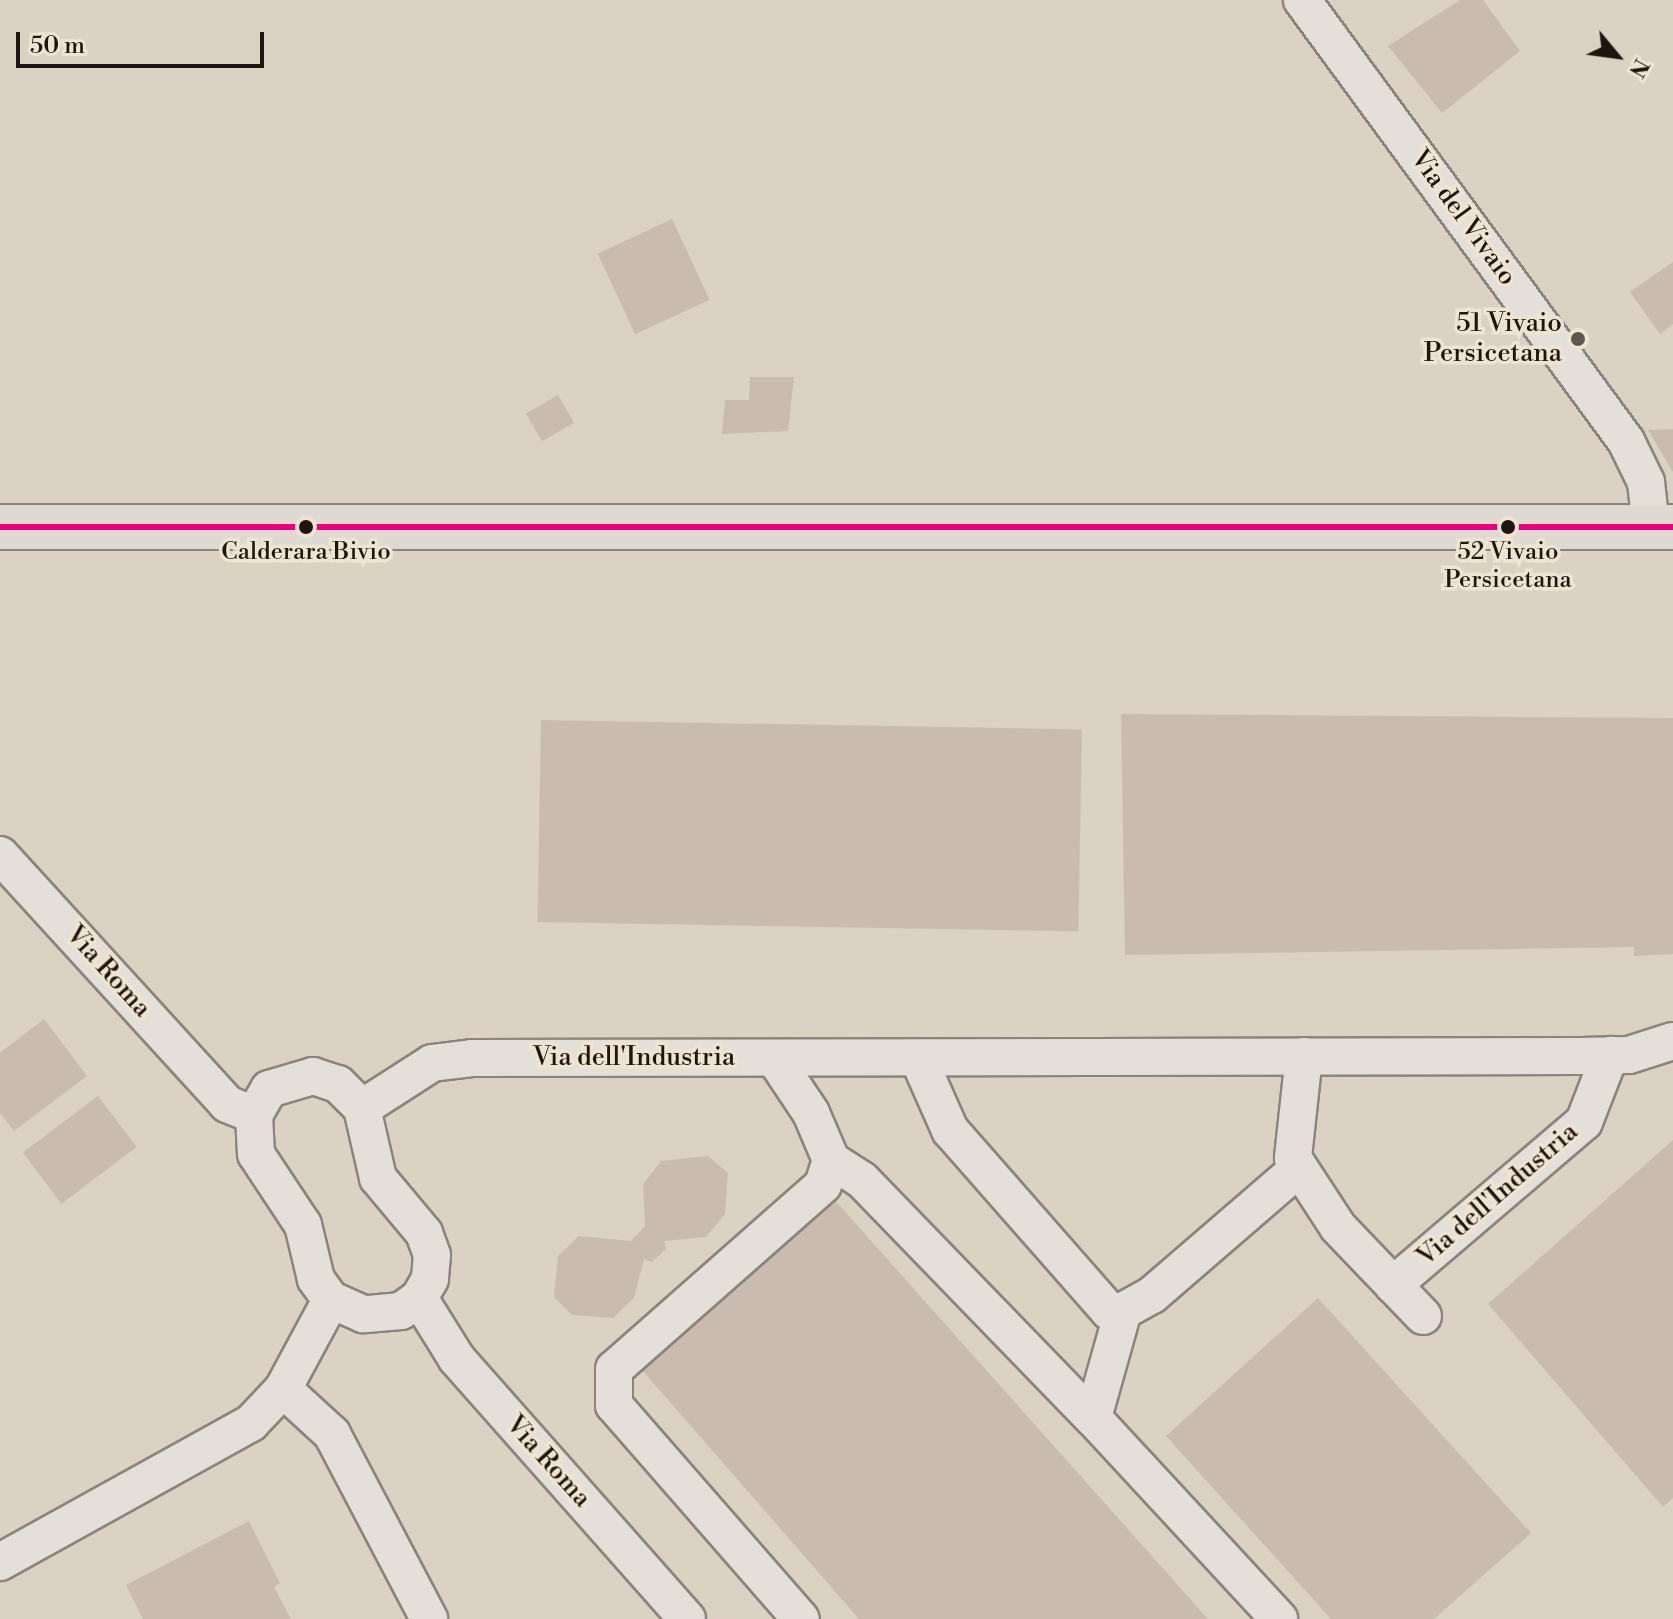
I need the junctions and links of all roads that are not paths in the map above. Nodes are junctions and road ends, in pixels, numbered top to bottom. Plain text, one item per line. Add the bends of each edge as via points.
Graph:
1 (1302, 0) edge
2 (0, 527) edge
3 (1662, 527) edge
4 (0, 855) edge
5 (1673, 1041) edge
6 (1610, 1055) junction
7 (1304, 1056) junction
8 (775, 1059) junction
9 (919, 1060) junction
10 (362, 1108) junction
11 (254, 1115) junction
12 (831, 1160) junction
13 (1298, 1169) junction
14 (1393, 1285) junction
15 (419, 1298) junction
16 (331, 1300) junction
17 (1123, 1311) junction
18 (1423, 1316) dead end
19 (283, 1389) junction
20 (1093, 1418) junction
21 (0, 1562) edge
22 (429, 1619) edge
23 (687, 1619) edge
24 (801, 1619) edge
25 (1279, 1619) edge

1 - 3 street, Via del Vivaio via 1626,441
2 - 3 main road
4 - 11 street, Via Roma via 227,1104
5 - 6 street, Via dell'Industria via 1629,1055
6 - 7 street, Via dell'Industria
6 - 14 street, Via dell'Industria via 1584,1122
7 - 9 street, Via dell'Industria
7 - 13 street, Via dell'Industria via 1293,1143
8 - 9 street, Via dell'Industria
8 - 10 street, Via dell'Industria via 472,1058 432,1063
8 - 12 street via 811,1113
9 - 17 street via 950,1130 1092,1298 1109,1311
10 - 11 street via 338,1084 313,1076 269,1089
10 - 15 street via 378,1178 424,1233 432,1255 430,1279
11 - 16 street via 256,1154 303,1225 316,1279
12 - 20 street via 862,1180
12 - 24 street via 823,1185 614,1369 614,1405
13 - 14 street, Via dell'Industria via 1338,1227
13 - 17 street via 1152,1295
14 - 18 street, Via dell'Industria
15 - 16 street via 401,1311 379,1314 363,1314
15 - 23 street, Via Roma via 457,1359
16 - 19 street
17 - 20 street
19 - 21 street via 251,1423
19 - 22 street via 332,1434
20 - 25 street

